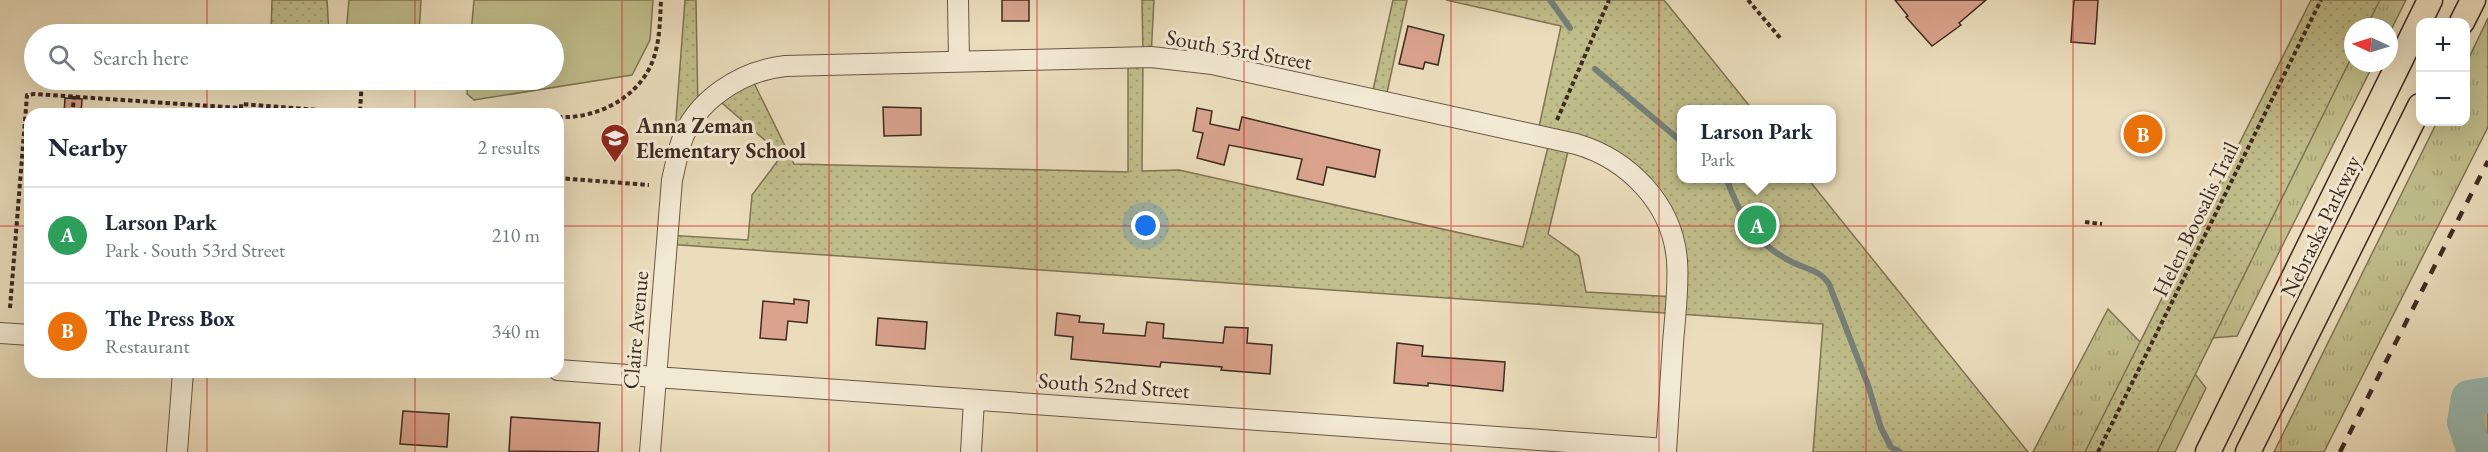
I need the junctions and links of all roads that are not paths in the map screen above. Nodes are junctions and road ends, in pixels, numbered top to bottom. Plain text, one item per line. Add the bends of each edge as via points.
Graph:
1 (958, 0) edge
2 (2430, 0) edge
3 (2473, 0) edge
4 (2464, 18) edge
5 (959, 61) junction
6 (2416, 116) edge
7 (669, 212) joint
8 (0, 333) edge
9 (24, 335) edge
10 (564, 370) edge
11 (655, 377) junction
12 (183, 378) edge
13 (975, 400) junction
14 (1666, 450) edge
15 (177, 452) edge
16 (650, 452) edge
17 (971, 452) edge
18 (2208, 452) edge
19 (2248, 452) edge

1 - 5 street
2 - 18 main road, Nebraska Parkway
3 - 4 main road
5 - 7 street, South 53rd Street via 785,66 735,82 708,102 691,122 681,142
5 - 14 street, South 53rd Street via 1151,57 1192,60 1588,148 1605,155 1631,173 1662,210 1677,255
6 - 19 main road, Nebraska Parkway
7 - 11 street, Claire Avenue
8 - 9 street
10 - 11 street, South 52nd Street
11 - 13 street, South 52nd Street
11 - 16 street, Claire Avenue
12 - 15 street
13 - 14 street, South 52nd Street
13 - 17 street

